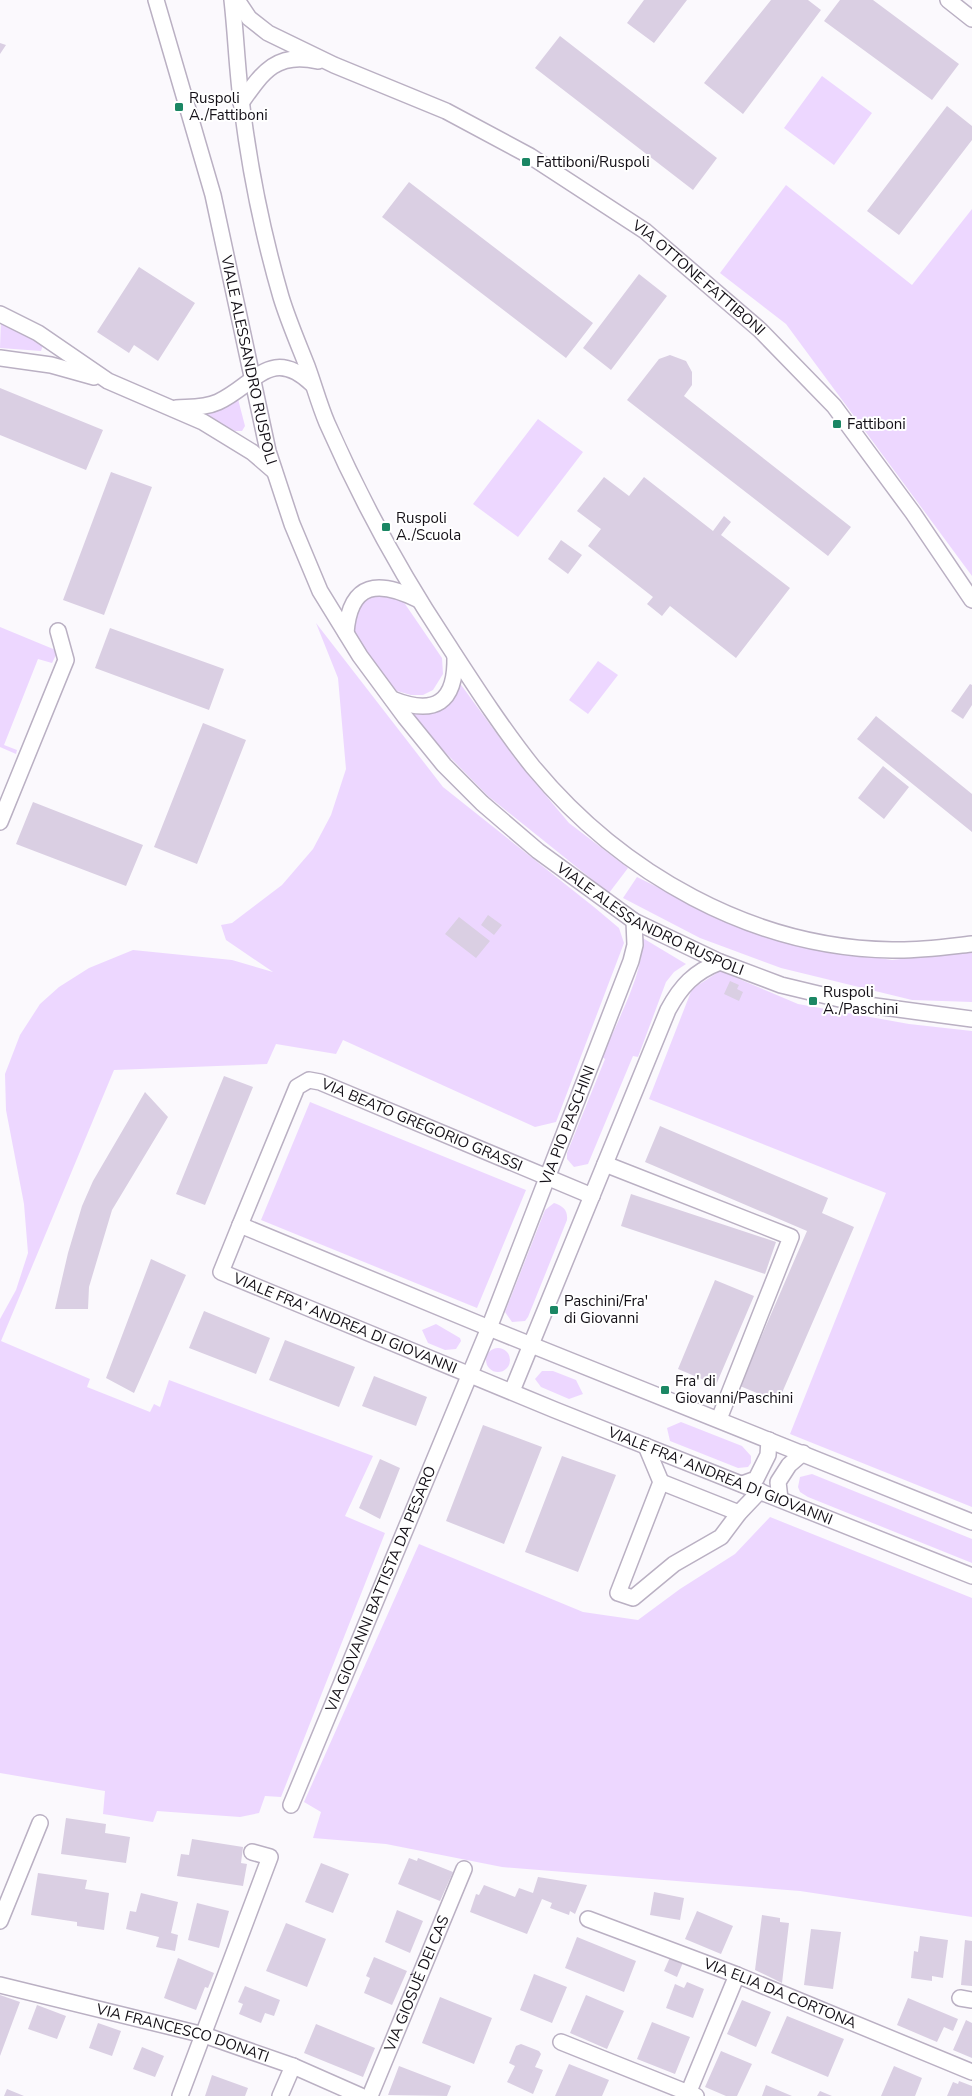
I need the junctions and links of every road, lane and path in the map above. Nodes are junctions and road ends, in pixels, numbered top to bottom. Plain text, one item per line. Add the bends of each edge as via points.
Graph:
1 (144, 0) edge
2 (156, 0) edge
3 (232, 0) edge
4 (237, 0) edge
5 (948, 0) edge
6 (972, 18) edge
7 (163, 23) junction
8 (334, 65) junction
9 (241, 104) junction
10 (0, 314) edge
11 (0, 358) edge
12 (252, 380) junction
13 (108, 381) junction
14 (313, 384) junction
15 (175, 408) junction
16 (274, 471) junction
17 (419, 600) junction
18 (972, 600) edge
19 (58, 631) dead end
20 (346, 633) junction
21 (455, 656) junction
22 (392, 699) junction
23 (0, 822) edge
24 (634, 921) junction
25 (972, 944) edge
26 (720, 962) junction
27 (972, 1019) edge
28 (605, 1164) junction
29 (547, 1177) junction
30 (592, 1196) junction
31 (240, 1225) junction
32 (489, 1328) junction
33 (532, 1344) junction
34 (470, 1374) junction
35 (512, 1391) junction
36 (718, 1419) junction
37 (769, 1440) junction
38 (646, 1446) junction
39 (804, 1454) junction
40 (661, 1482) junction
41 (742, 1484) junction
42 (760, 1491) junction
43 (780, 1499) junction
44 (739, 1513) junction
45 (972, 1522) edge
46 (972, 1576) edge
47 (291, 1805) dead end
48 (40, 1823) dead end
49 (252, 1852) dead end
50 (464, 1869) dead end
51 (588, 1918) dead end
52 (0, 1921) edge
53 (737, 1975) junction
54 (0, 1985) edge
55 (204, 2035) junction
56 (561, 2042) dead end
57 (293, 2066) junction
58 (972, 2072) edge
59 (690, 2095) edge
60 (180, 2096) edge
61 (280, 2096) edge
62 (361, 2096) edge
63 (370, 2096) edge

1 - 7 street
2 - 7 street, VIALE ALESSANDRO RUSPOLI
3 - 9 street
4 - 8 street, VIA OTTONE FATTIBONI via 249,18 264,30
5 - 6 street
7 - 12 street, VIALE ALESSANDRO RUSPOLI via 213,195
8 - 9 street, VIA OTTONE FATTIBONI via 298,59 278,63 263,74
8 - 18 street, VIA OTTONE FATTIBONI via 446,111 530,156 646,231 760,330 834,406
9 - 14 street via 267,244 283,304
10 - 13 street via 38,333
11 - 13 street via 51,365
12 - 14 street via 270,369 287,367
12 - 15 street via 218,402
12 - 16 street, VIALE ALESSANDRO RUSPOLI
13 - 15 street
14 - 17 street via 326,421 375,523
15 - 16 street via 245,448
16 - 20 street, VIALE ALESSANDRO RUSPOLI via 320,592
17 - 20 street via 386,587 366,591 349,610
17 - 21 street
19 - 23 street via 66,660
20 - 22 street, VIALE ALESSANDRO RUSPOLI
21 - 22 street via 454,682 435,704 420,708
21 - 25 street via 533,766 575,811 621,851 685,892 754,925 815,942 891,950
22 - 24 street, VIALE ALESSANDRO RUSPOLI via 444,765 482,803 546,857
24 - 26 street, VIALE ALESSANDRO RUSPOLI
24 - 29 street, VIA PIO PASCHINI via 635,945 631,961
26 - 27 street, VIALE ALESSANDRO RUSPOLI via 768,981 834,998
26 - 28 street via 697,972 676,996
28 - 30 street
28 - 36 street via 791,1237
29 - 30 street
29 - 31 street, VIA BEATO GREGORIO GRASSI via 309,1080 297,1087
29 - 32 street, VIA PIO PASCHINI
30 - 33 street
31 - 32 street
31 - 34 street, VIALE FRA' ANDREA DI GIOVANNI via 221,1272
32 - 33 street
32 - 34 street, VIA PIO PASCHINI
33 - 35 street
33 - 36 street
34 - 35 street, VIALE FRA' ANDREA DI GIOVANNI
34 - 47 street, VIA GIOVANNI BATTISTA DA PESARO
35 - 38 street, VIALE FRA' ANDREA DI GIOVANNI
36 - 37 street
37 - 39 street
37 - 41 street via 768,1455 756,1479
38 - 40 street
38 - 41 street, VIALE FRA' ANDREA DI GIOVANNI
39 - 43 street via 789,1465 778,1482
39 - 45 street
40 - 44 street
40 - 44 street via 618,1593 633,1598 674,1564 721,1536
41 - 42 street, VIALE FRA' ANDREA DI GIOVANNI
42 - 43 street, VIALE FRA' ANDREA DI GIOVANNI
42 - 44 street
43 - 46 street, VIALE FRA' ANDREA DI GIOVANNI
48 - 52 street
49 - 55 street via 270,1857
50 - 63 street, VIA GIOSUÈ DEI CAS
51 - 53 street, VIA ELIA DA CORTONA
53 - 58 street, VIA ELIA DA CORTONA
53 - 59 street
54 - 55 street, VIA FRANCESCO DONATI
55 - 57 street, VIA FRANCESCO DONATI
55 - 60 street
56 - 59 street
57 - 61 street
57 - 62 street, VIA FRANCESCO DONATI

